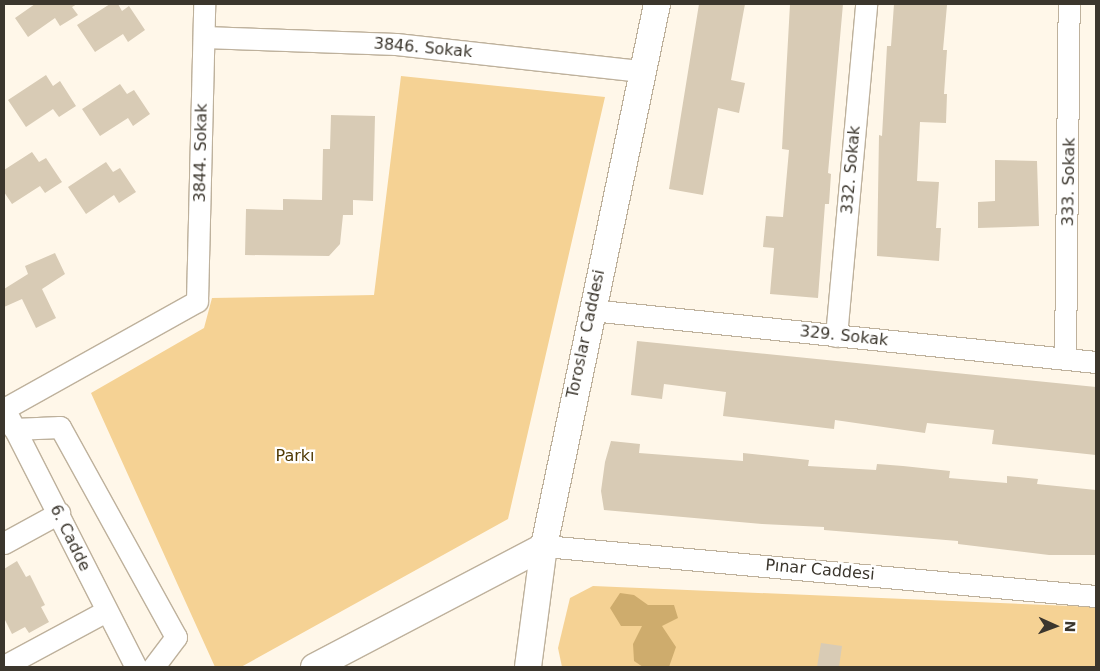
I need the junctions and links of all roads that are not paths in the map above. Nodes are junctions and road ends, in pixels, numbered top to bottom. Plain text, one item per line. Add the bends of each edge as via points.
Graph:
1 (204, 4) edge
2 (657, 4) edge
3 (866, 4) edge
4 (1069, 4) edge
5 (204, 37) junction
6 (642, 71) junction
7 (591, 310) junction
8 (836, 336) junction
9 (1065, 359) junction
10 (1096, 362) edge
11 (4, 409) edge
12 (14, 429) junction
13 (59, 513) junction
14 (4, 543) edge
15 (544, 546) junction
16 (1096, 596) edge
17 (106, 611) junction
18 (4, 666) edge
19 (136, 667) edge
20 (153, 667) edge
21 (314, 667) edge
22 (528, 667) edge

1 - 5 street, 3844. Sokak
2 - 6 main road, Toroslar Caddesi
3 - 8 street, 332. Sokak
4 - 9 street, 333. Sokak
5 - 6 street, 3846. Sokak via 396,44
5 - 11 street, 3844. Sokak via 197,301
6 - 7 main road, Toroslar Caddesi
7 - 8 street, 329. Sokak
7 - 15 main road, Toroslar Caddesi
8 - 9 street, 329. Sokak
9 - 10 street, 329. Sokak
11 - 12 street, 6. Cadde
12 - 13 street, 6. Cadde
12 - 20 street via 60,427 176,637
13 - 14 street
13 - 17 street, 6. Cadde
15 - 16 street, Pınar Caddesi
15 - 21 main road
15 - 22 main road, Toroslar Caddesi
17 - 18 street
17 - 19 street, 6. Cadde

